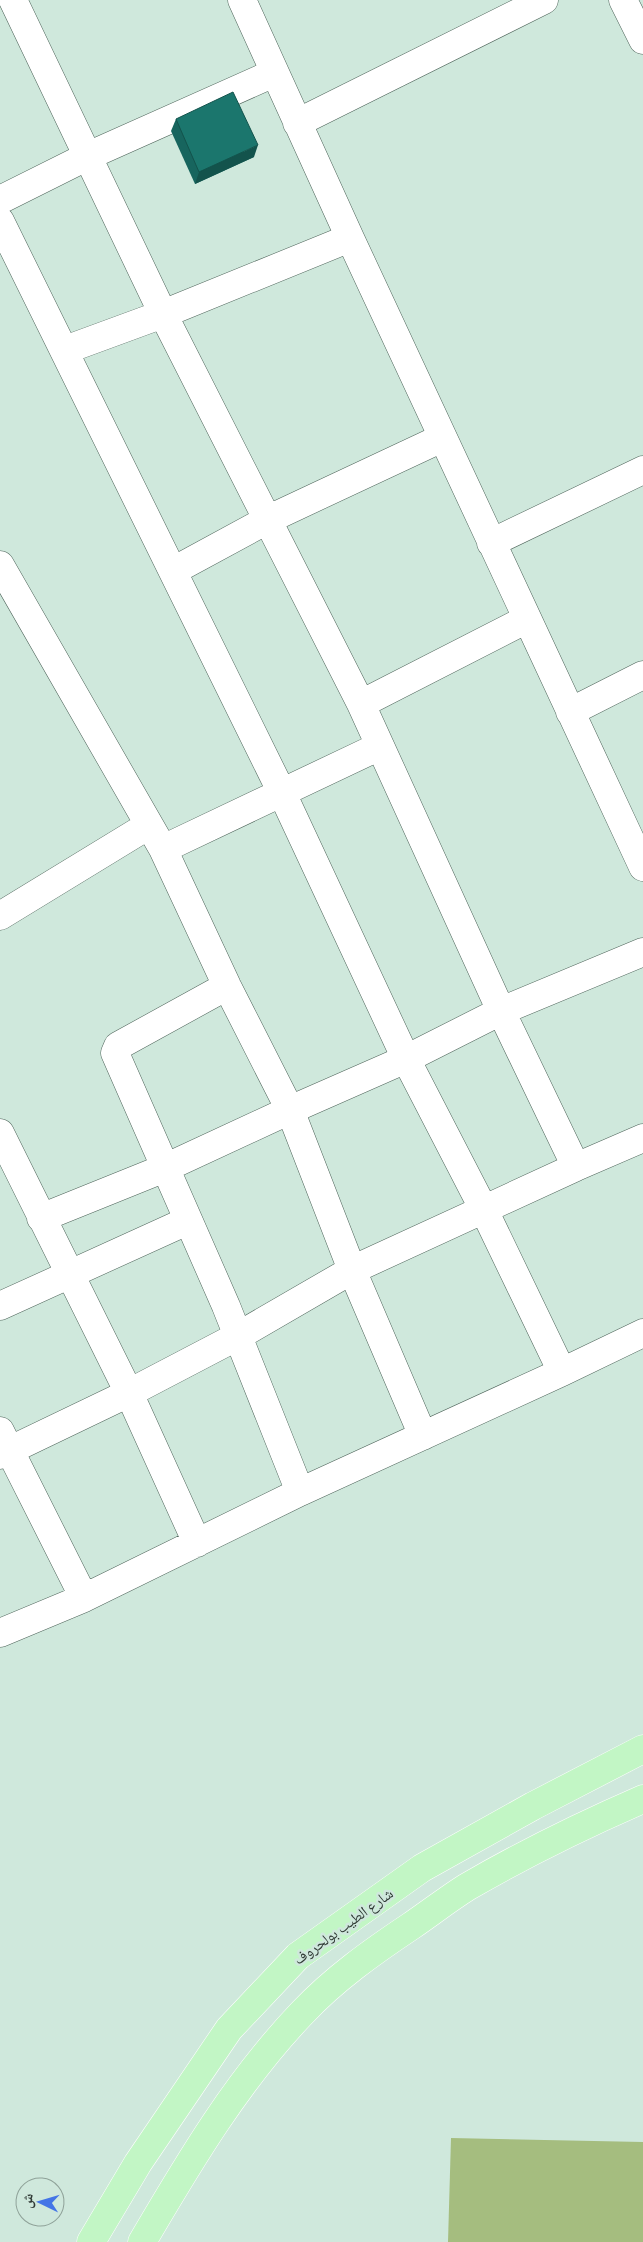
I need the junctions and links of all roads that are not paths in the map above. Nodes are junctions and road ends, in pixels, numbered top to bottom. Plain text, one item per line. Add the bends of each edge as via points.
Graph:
1 (7, 0) edge
2 (13, 0) edge
3 (242, 0) edge
4 (544, 0) edge
5 (623, 0) edge
6 (0, 3) edge
7 (643, 40) edge
8 (274, 73) junction
9 (297, 123) junction
10 (88, 156) junction
11 (0, 200) edge
12 (0, 221) edge
13 (350, 238) junction
14 (163, 314) junction
15 (65, 350) junction
16 (442, 438) junction
17 (643, 470) edge
18 (267, 520) junction
19 (491, 543) junction
20 (0, 565) edge
21 (173, 571) junction
22 (527, 619) junction
23 (643, 675) edge
24 (361, 704) junction
25 (570, 712) junction
26 (380, 746) junction
27 (282, 793) junction
28 (149, 825) junction
29 (163, 849) junction
30 (643, 867) edge
31 (0, 916) edge
32 (643, 952) edge
33 (228, 986) junction
34 (501, 1011) junction
35 (406, 1060) junction
36 (290, 1110) junction
37 (0, 1133) edge
38 (643, 1138) edge
39 (576, 1167) junction
40 (166, 1168) junction
41 (484, 1210) junction
42 (42, 1218) junction
43 (187, 1221) junction
44 (352, 1270) junction
45 (70, 1274) junction
46 (0, 1306) edge
47 (643, 1333) edge
48 (238, 1336) junction
49 (562, 1372) junction
50 (129, 1393) junction
51 (423, 1436) junction
52 (3, 1445) edge
53 (300, 1492) junction
54 (197, 1543) junction
55 (84, 1598) junction
56 (0, 1633) edge
57 (643, 1749) edge
58 (643, 1799) edge
59 (91, 2242) edge
60 (142, 2242) edge

1 - 6 street
2 - 10 street
3 - 8 street
4 - 9 street
5 - 7 street
8 - 9 street
8 - 10 street
9 - 13 street
10 - 11 street
10 - 14 street
12 - 15 street
13 - 14 street
13 - 16 street
14 - 15 street
14 - 18 street
15 - 21 street
16 - 18 street
16 - 19 street
17 - 19 street
18 - 21 street
18 - 24 street
19 - 22 street
20 - 28 street
21 - 27 street
22 - 24 street
22 - 25 street
23 - 25 street
24 - 26 street
25 - 30 street
26 - 27 street
26 - 34 street
27 - 29 street
27 - 35 street
28 - 29 street
28 - 31 street
29 - 33 street
32 - 34 street
33 - 36 street
33 - 40 street via 118,1046 115,1053
34 - 35 street
34 - 39 street
35 - 36 street
35 - 41 street
36 - 40 street
36 - 44 street
37 - 42 street
38 - 39 street
39 - 41 street
40 - 42 street
40 - 43 street
41 - 44 street
41 - 49 street
42 - 45 street
43 - 45 street
43 - 48 street
44 - 48 street
44 - 51 street
45 - 46 street
45 - 50 street
47 - 49 street
48 - 50 street
48 - 53 street
49 - 51 street
50 - 52 street
50 - 54 street
51 - 53 street
52 - 55 street
53 - 54 street
54 - 55 street
55 - 56 street
57 - 59 main road, شارع الطيب بولحروف via 422,1868 298,1956 229,2029 138,2163
58 - 60 main road via 574,1830 467,1888 366,1956 329,1986 301,2013 250,2074 191,2158

